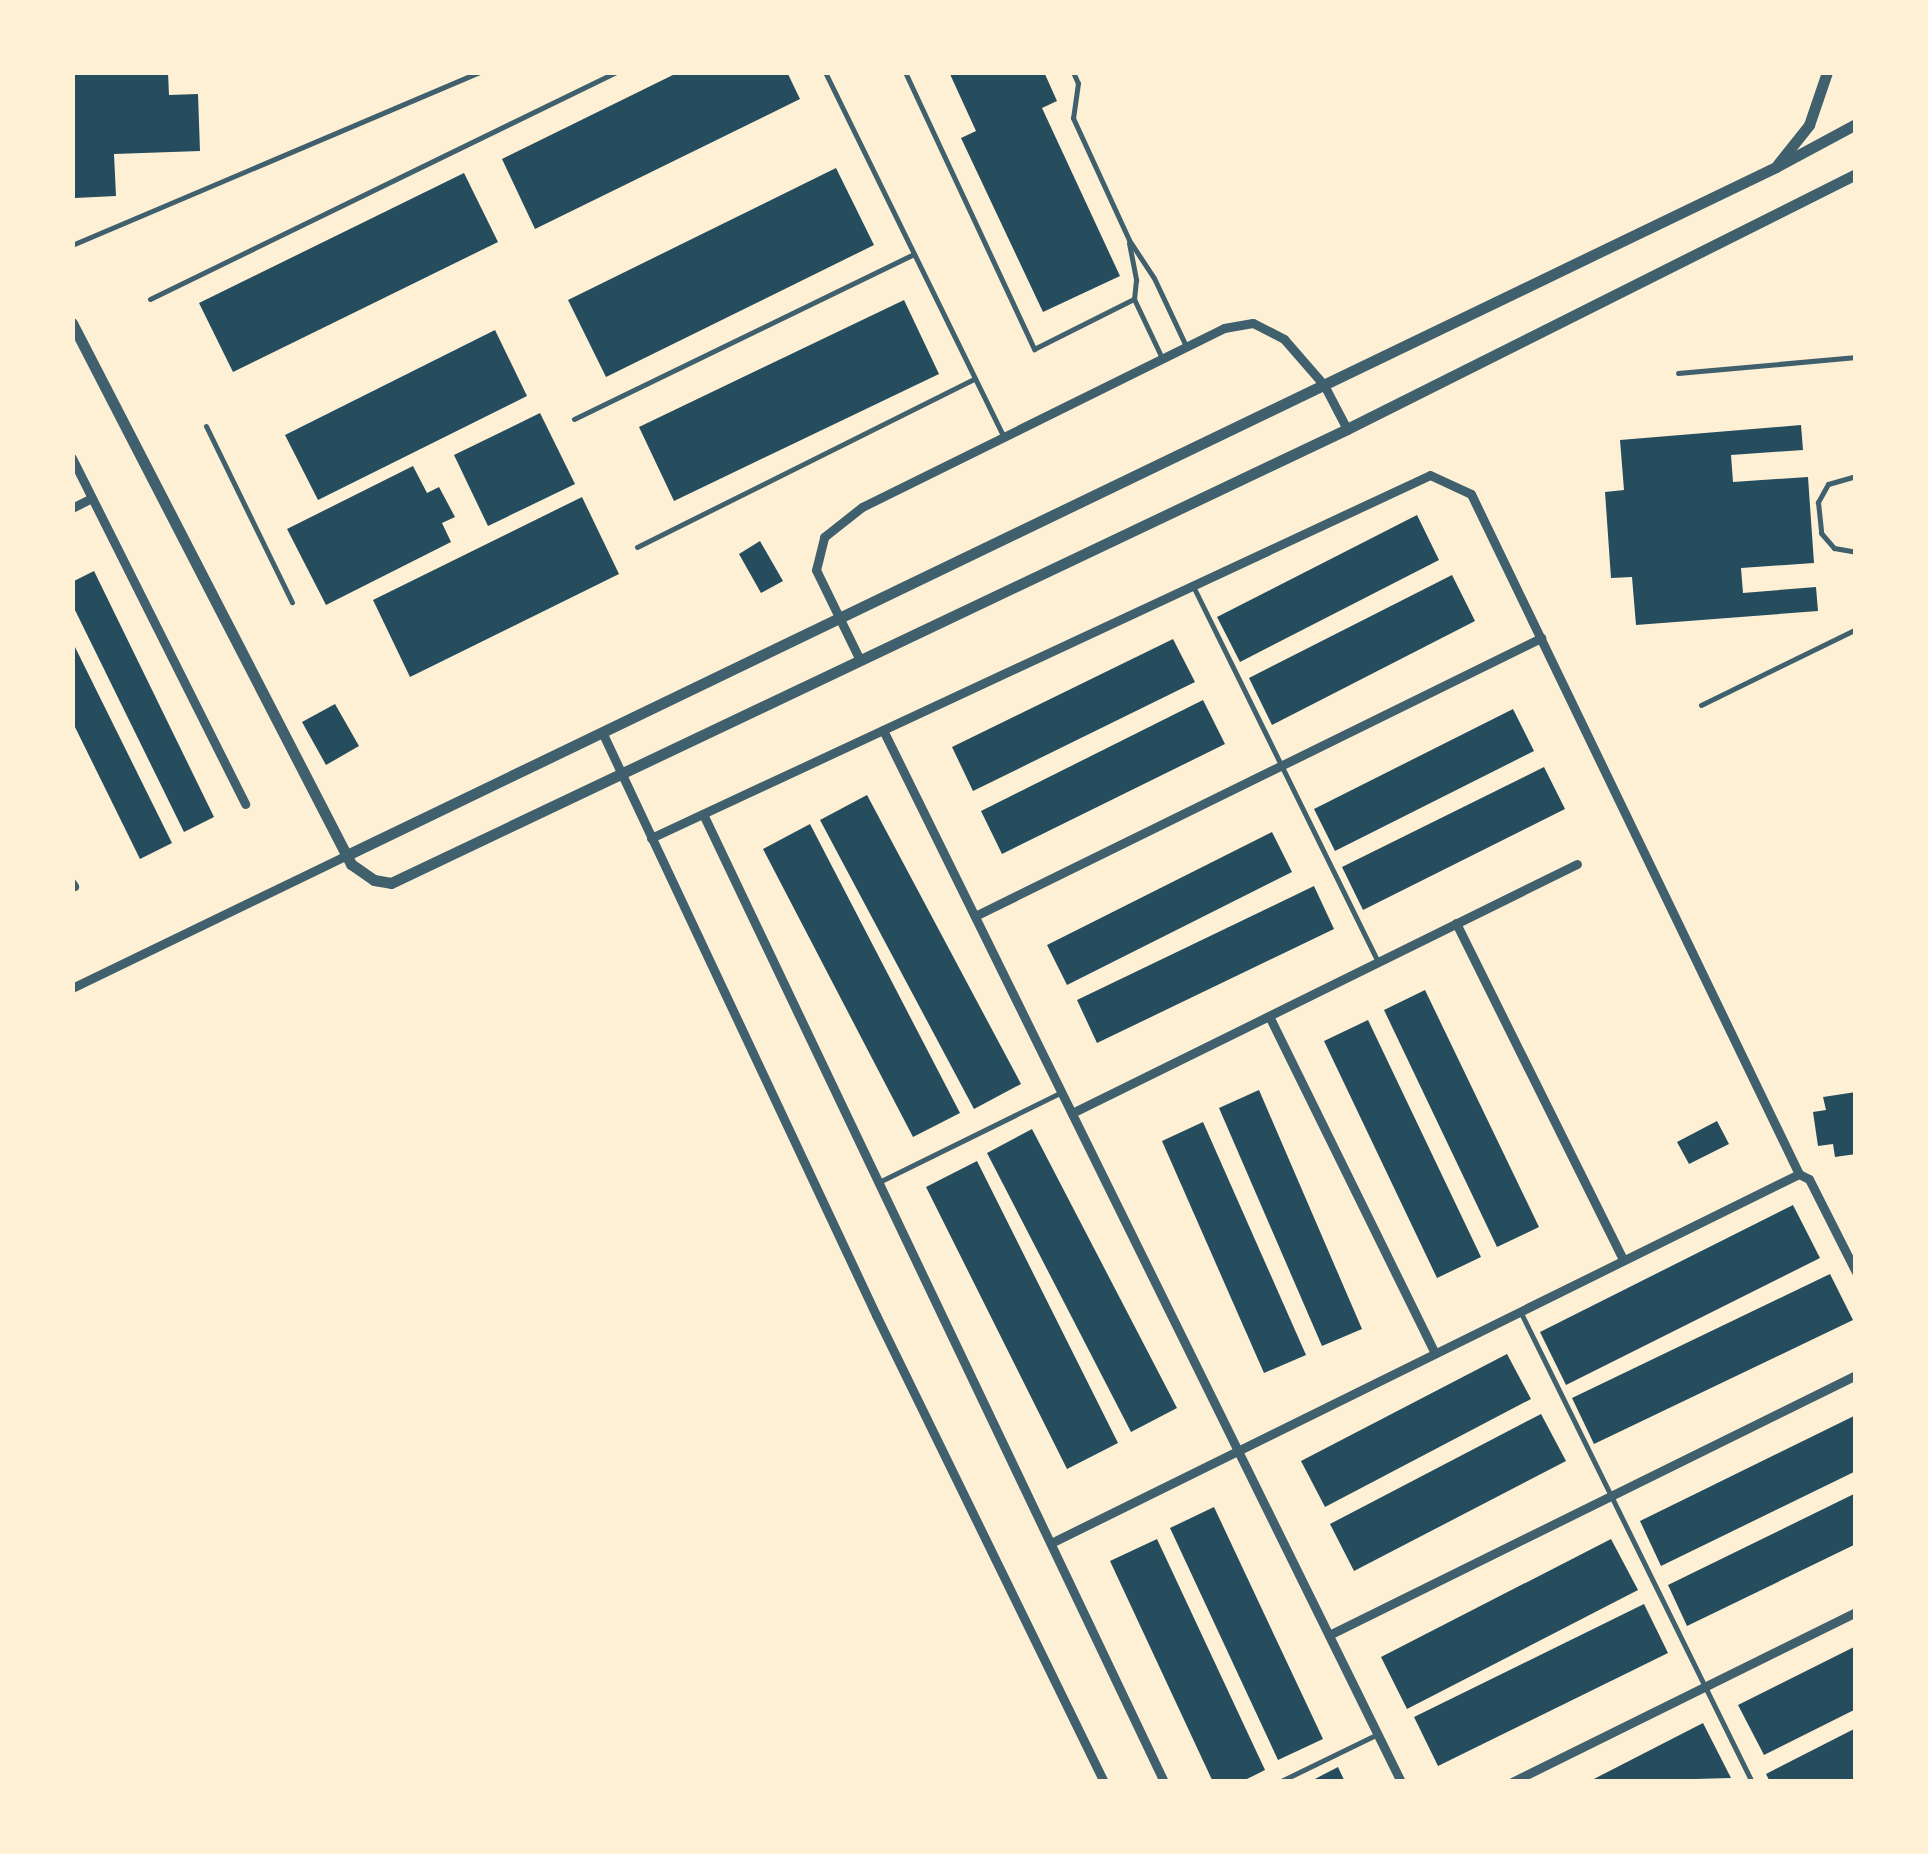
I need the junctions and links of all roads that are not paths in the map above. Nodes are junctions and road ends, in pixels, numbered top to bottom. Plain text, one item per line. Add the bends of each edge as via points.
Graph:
1 (480, 72) edge
2 (616, 72) edge
3 (826, 72) edge
4 (905, 72) edge
5 (1073, 72) edge
6 (1827, 72) edge
7 (1856, 124) edge
8 (1776, 167) junction
9 (1855, 174) edge
10 (1129, 240) junction
11 (72, 245) edge
12 (914, 254) junction
13 (150, 298) dead end
14 (1134, 300) junction
15 (72, 324) edge
16 (1186, 346) junction
17 (1856, 357) edge
18 (1162, 358) junction
19 (1678, 374) dead end
20 (974, 379) junction
21 (1324, 385) junction
22 (574, 419) dead end
23 (206, 426) dead end
24 (1347, 429) junction
25 (1003, 436) junction
26 (72, 458) edge
27 (1856, 476) edge
28 (92, 498) junction
29 (72, 508) edge
30 (637, 547) dead end
31 (1856, 552) edge
32 (1193, 586) junction
33 (292, 602) dead end
34 (840, 618) junction
35 (1856, 629) edge
36 (1540, 638) junction
37 (859, 658) junction
38 (1701, 705) dead end
39 (883, 730) junction
40 (603, 734) junction
41 (1282, 766) junction
42 (620, 772) junction
43 (245, 804) dead end
44 (703, 814) junction
45 (651, 838) junction
46 (347, 855) junction
47 (1577, 864) dead end
48 (975, 916) junction
49 (1456, 923) junction
50 (1378, 962) junction
51 (72, 988) edge
52 (1269, 1016) junction
53 (1062, 1092) junction
54 (1072, 1113) junction
55 (1799, 1174) junction
56 (879, 1182) junction
57 (1623, 1260) junction
58 (1856, 1272) edge
59 (1520, 1311) junction
60 (1435, 1353) junction
61 (1856, 1375) edge
62 (1238, 1450) junction
63 (1611, 1496) junction
64 (1050, 1542) junction
65 (1856, 1612) edge
66 (1329, 1635) junction
67 (1705, 1686) junction
68 (1378, 1734) junction
69 (1104, 1782) edge
70 (1164, 1782) edge
71 (1279, 1782) edge
72 (1401, 1782) edge
73 (1512, 1782) edge
74 (1752, 1782) edge

1 - 11 lane
2 - 13 lane
3 - 12 lane
4 - 14 lane via 1034,349
5 - 10 lane via 1073,118
6 - 8 street via 1808,125
7 - 8 street
8 - 21 street
9 - 24 street
10 - 14 lane
10 - 16 lane
12 - 20 lane
12 - 22 lane
14 - 18 lane
15 - 46 street
16 - 18 street
16 - 21 street via 1253,323 1284,339
17 - 19 lane
18 - 25 street
20 - 25 lane
20 - 30 lane
21 - 24 street
21 - 34 street
23 - 33 lane
24 - 37 street
25 - 34 street via 862,507 824,536 816,570
26 - 28 street
27 - 31 lane via 1828,484 1818,502 1820,533 1834,548
28 - 29 street
28 - 43 street
32 - 36 street via 1430,476 1471,494
32 - 39 street
32 - 41 lane
34 - 37 street
34 - 40 street
35 - 38 lane
36 - 41 street
36 - 55 street
37 - 42 street
39 - 44 street
39 - 48 street
40 - 42 street
40 - 46 street
41 - 48 street
41 - 50 lane
42 - 45 street
42 - 46 street via 392,883 374,880
44 - 45 street
44 - 56 street
45 - 69 street
46 - 51 street
47 - 49 street
48 - 53 street
49 - 50 street
49 - 57 street
50 - 52 street
52 - 54 street
52 - 60 street
53 - 54 street
53 - 56 lane
54 - 62 street
55 - 57 street
55 - 58 street via 1809,1180
56 - 64 street
57 - 59 street
59 - 60 street
59 - 63 lane
60 - 62 street
61 - 63 street
62 - 64 street
62 - 66 street
63 - 66 street
63 - 67 lane
64 - 70 street
65 - 67 street
66 - 68 street
67 - 73 street
67 - 74 lane
68 - 71 lane
68 - 72 street

